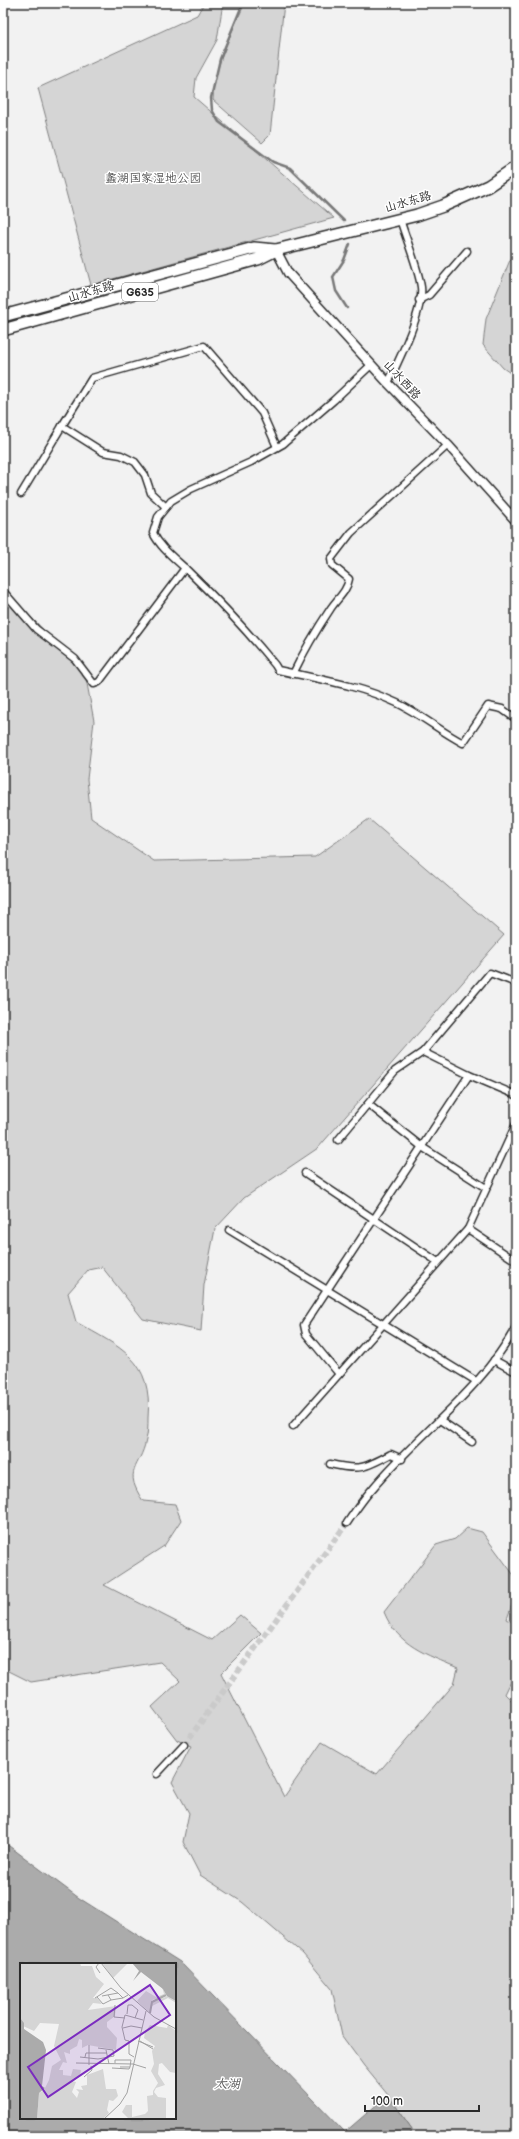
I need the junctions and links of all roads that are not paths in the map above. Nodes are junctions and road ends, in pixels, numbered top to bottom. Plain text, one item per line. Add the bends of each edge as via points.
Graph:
1 (516, 167) edge
2 (400, 219) junction
3 (276, 250) junction
4 (467, 251) dead end
5 (419, 300) junction
6 (3, 316) edge
7 (3, 330) edge
8 (371, 364) junction
9 (388, 383) junction
10 (62, 426) junction
11 (448, 445) junction
12 (277, 447) junction
13 (21, 494) dead end
14 (166, 507) junction
15 (516, 522) edge
16 (185, 568) junction
17 (3, 591) edge
18 (293, 674) junction
19 (516, 719) edge
20 (516, 983) edge
21 (423, 1052) junction
22 (469, 1075) junction
23 (516, 1095) edge
24 (368, 1104) junction
25 (516, 1124) edge
26 (338, 1140) dead end
27 (422, 1147) junction
28 (305, 1173) dead end
29 (486, 1188) junction
30 (374, 1221) junction
31 (468, 1229) junction
32 (229, 1230) dead end
33 (516, 1261) edge
34 (438, 1262) junction
35 (327, 1290) junction
36 (383, 1324) junction
37 (516, 1327) edge
38 (494, 1360) junction
39 (516, 1372) edge
40 (339, 1374) junction
41 (476, 1381) junction
42 (440, 1420) junction
43 (293, 1426) dead end
44 (472, 1442) dead end
45 (402, 1459) junction
46 (330, 1464) dead end
47 (347, 1523) tunnel mouth
48 (184, 1745) tunnel mouth
49 (158, 1774) dead end

1 - 2 highway, 山水东路 via 488,186 443,206
2 - 3 highway, 山水东路
2 - 5 street via 421,288
3 - 6 highway, 山水东路 / G635 via 254,248
3 - 7 highway, 山水东路 / G635 via 258,259
3 - 8 street, 山水西路 via 288,273
4 - 5 street via 429,295
5 - 9 street via 404,350
8 - 9 street, 山水西路
8 - 12 street via 334,400
9 - 11 street, 山水西路
10 - 12 street via 92,378 204,346 262,413
10 - 13 street
10 - 14 street via 103,452 135,462 145,475 151,493
11 - 15 street, 山水西路
11 - 18 street via 351,533 331,559 332,565 349,579 348,588 334,603 306,647
12 - 14 street via 251,462 191,489
14 - 16 street via 158,517 153,533 157,542
16 - 17 street via 99,682 94,684 75,659 36,629
16 - 18 street via 251,635 278,670
18 - 19 street via 347,685 396,702 463,743 488,706 502,709
20 - 21 street via 490,973
21 - 22 street
21 - 24 street via 395,1071
22 - 23 street
22 - 27 street
24 - 26 street
24 - 27 street
25 - 29 street
27 - 29 street
27 - 30 street
28 - 30 street
29 - 31 street
30 - 34 street
30 - 35 street
31 - 33 street
31 - 34 street
32 - 35 street
34 - 36 street
35 - 36 street
35 - 40 street via 304,1325 306,1334
36 - 40 street
36 - 41 street
37 - 38 street
38 - 39 street
38 - 41 street
40 - 43 street
41 - 42 street
42 - 44 street
42 - 45 street
45 - 46 street via 391,1454 373,1464 353,1469
45 - 47 street via 373,1488
48 - 49 street

